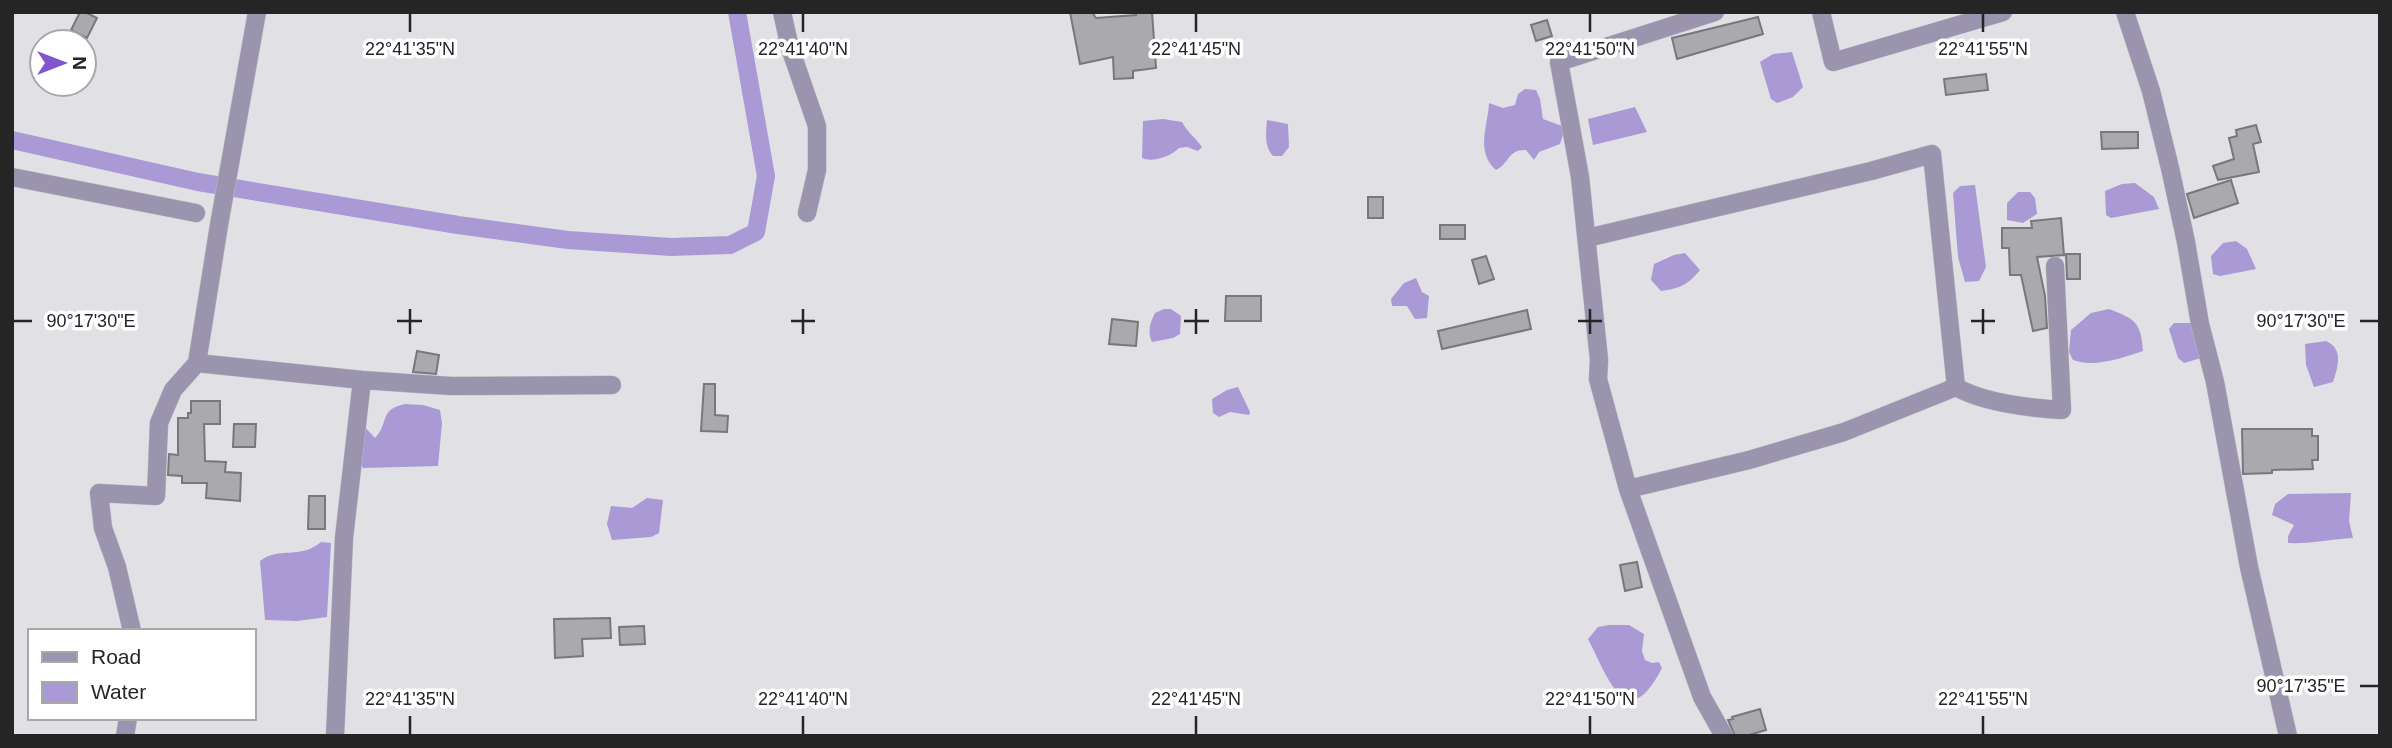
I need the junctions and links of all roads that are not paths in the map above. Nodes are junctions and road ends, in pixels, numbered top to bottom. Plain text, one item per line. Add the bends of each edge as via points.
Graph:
1 (257, 12) edge
2 (782, 12) edge
3 (1715, 12) edge
4 (1821, 12) edge
5 (2003, 12) edge
6 (2125, 12) edge
7 (12, 177) edge
8 (196, 213) dead end
9 (807, 213) dead end
10 (1587, 238) junction
11 (2055, 266) dead end
12 (197, 363) junction
13 (362, 380) junction
14 (611, 385) dead end
15 (1956, 387) junction
16 (1628, 489) junction
17 (132, 629) edge
18 (335, 736) edge
19 (1724, 736) edge
20 (2288, 736) edge

1 - 12 street
2 - 9 street via 817,126 817,170
3 - 10 street via 1559,62
4 - 5 street via 1833,62
6 - 20 street via 2170,168 2249,567
7 - 8 street
10 - 15 street via 1932,153
10 - 16 street via 1598,379
11 - 15 street via 2062,410 2032,408
12 - 13 street
12 - 17 street via 173,390 159,423 156,496 99,493 103,528
13 - 14 street via 451,386
13 - 18 street via 344,538
15 - 16 street via 1844,432
16 - 19 street via 1702,697

